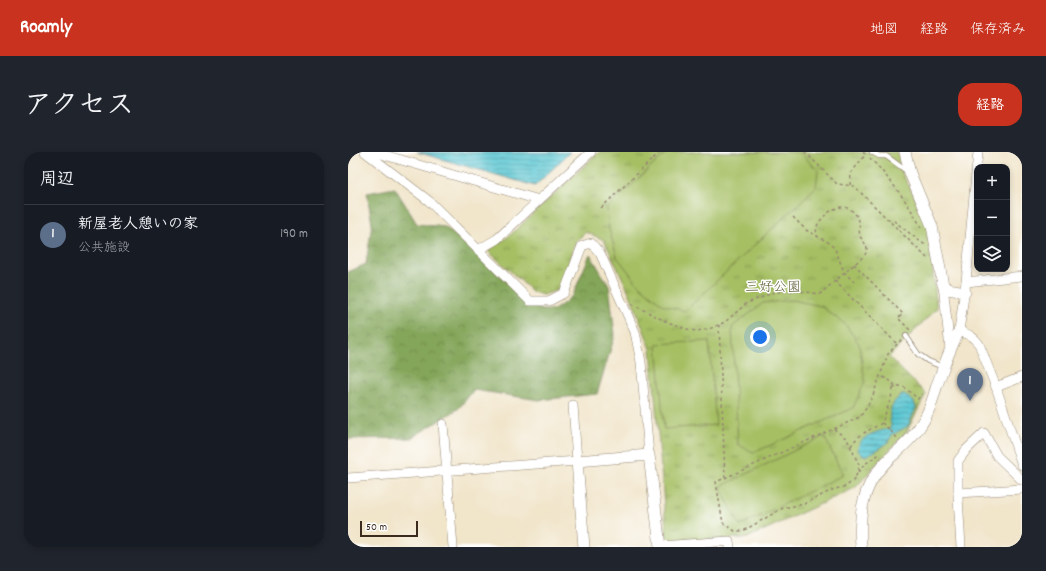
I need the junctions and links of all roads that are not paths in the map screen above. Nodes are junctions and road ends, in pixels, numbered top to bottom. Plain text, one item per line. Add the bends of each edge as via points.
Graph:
1 (365, 152) edge
2 (374, 152) edge
3 (591, 152) edge
4 (872, 152) edge
5 (905, 152) edge
6 (978, 152) edge
7 (886, 154) edge
8 (910, 173) junction
9 (539, 200) junction
10 (478, 250) junction
11 (1022, 276) edge
12 (943, 285) junction
13 (966, 287) junction
14 (959, 331) junction
15 (906, 336) road end
16 (950, 349) junction
17 (944, 367) junction
18 (1022, 377) edge
19 (996, 387) junction
20 (573, 405) dead end
21 (442, 424) dead end
22 (649, 455) junction
23 (577, 461) junction
24 (1022, 465) edge
25 (447, 471) junction
26 (348, 478) edge
27 (1022, 480) edge
28 (1022, 489) edge
29 (958, 493) junction
30 (452, 547) edge
31 (584, 547) edge
32 (660, 547) edge
33 (730, 547) edge
34 (861, 547) edge
35 (961, 547) edge

1 - 10 street via 428,201
2 - 9 street
3 - 9 street
4 - 7 lane via 879,156
5 - 8 street
6 - 13 street
7 - 8 lane
8 - 12 street via 932,226
9 - 10 street via 497,239
10 - 22 street via 530,301 549,301 564,293 582,246 591,243 600,253 639,346
11 - 13 street via 983,281
12 - 13 street via 948,288
12 - 16 street
13 - 14 street
14 - 16 street
14 - 19 street via 975,338 979,344
15 - 17 lane via 918,354
16 - 17 street
17 - 34 street via 926,417 905,445 879,470 866,490 860,514
18 - 19 street
19 - 24 street
20 - 23 street
21 - 25 street
22 - 23 street
22 - 32 street
23 - 25 street
23 - 31 street
25 - 26 street
25 - 30 street
27 - 29 street via 997,456 984,433 958,461
28 - 29 street
29 - 35 street
32 - 33 street via 729,541

